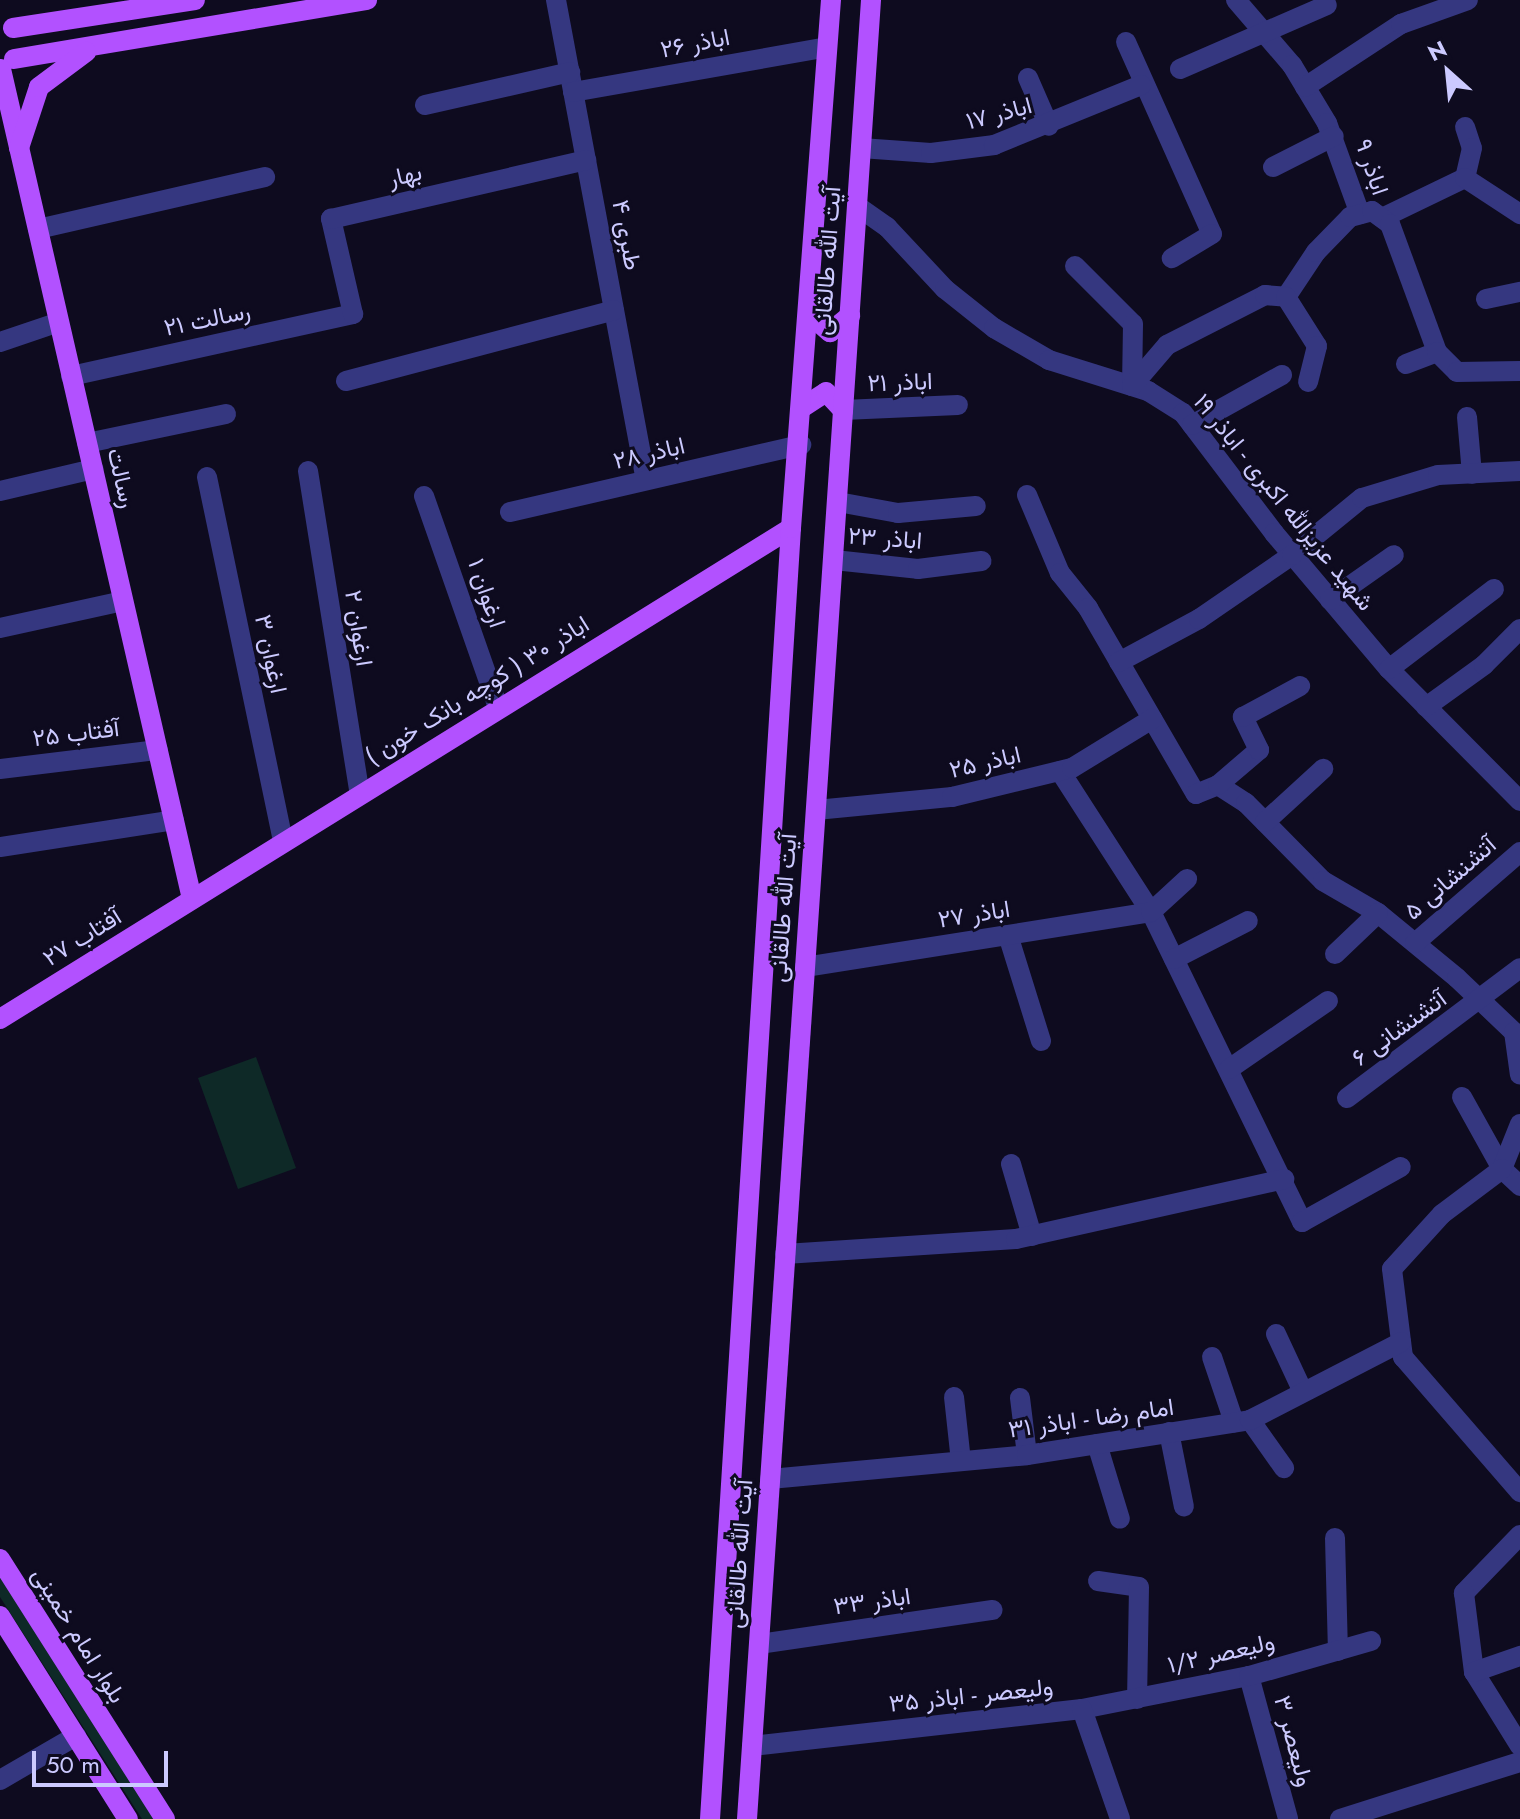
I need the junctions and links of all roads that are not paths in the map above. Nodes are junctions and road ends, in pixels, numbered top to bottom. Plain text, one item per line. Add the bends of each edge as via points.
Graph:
1 (195, 0) edge
2 (367, 0) edge
3 (556, 0) edge
4 (831, 0) edge
5 (871, 0) edge
6 (1236, 0) edge
7 (1468, 0) edge
8 (1327, 5) dead end
9 (7, 24) edge
10 (1263, 34) junction
11 (123, 41) junction
12 (1126, 42) dead end
13 (827, 47) junction
14 (5, 66) edge
15 (1180, 69) dead end
16 (1028, 78) dead end
17 (572, 82) junction
18 (1141, 85) junction
19 (1305, 87) junction
20 (425, 105) dead end
21 (1049, 126) junction
22 (1465, 127) dead end
23 (1334, 136) junction
24 (19, 148) junction
25 (861, 148) junction
26 (586, 160) junction
27 (1273, 167) dead end
28 (265, 177) dead end
29 (1465, 178) junction
30 (857, 206) junction
31 (1360, 214) junction
32 (1520, 214) edge
33 (1382, 218) junction
34 (38, 229) junction
35 (1172, 258) dead end
36 (1075, 266) dead end
37 (1520, 292) edge
38 (1286, 297) junction
39 (1486, 299) dead end
40 (614, 310) junction
41 (353, 314) joint
42 (809, 314) junction
43 (850, 316) junction
44 (59, 322) junction
45 (0, 342) edge
46 (1437, 352) junction
47 (1406, 364) dead end
48 (1520, 371) edge
49 (1282, 375) dead end
50 (71, 376) junction
51 (346, 381) dead end
52 (1308, 382) dead end
53 (1132, 386) junction
54 (958, 405) dead end
55 (803, 407) junction
56 (843, 410) junction
57 (226, 414) dead end
58 (1467, 417) dead end
59 (1192, 425) junction
60 (87, 443) junction
61 (801, 445) junction
62 (93, 469) junction
63 (308, 471) dead end
64 (1520, 471) edge
65 (1472, 474) junction
66 (207, 477) dead end
67 (646, 480) junction
68 (0, 491) edge
69 (1027, 495) dead end
70 (424, 496) dead end
71 (838, 502) junction
72 (976, 506) dead end
73 (510, 512) dead end
74 (791, 528) junction
75 (1292, 555) junction
76 (1394, 555) dead end
77 (834, 560) junction
78 (981, 561) dead end
79 (1494, 589) dead end
80 (1330, 600) junction
81 (123, 601) junction
82 (0, 628) edge
83 (1520, 629) edge
84 (1119, 662) junction
85 (1389, 669) junction
86 (1300, 686) dead end
87 (498, 707) junction
88 (1426, 707) junction
89 (1152, 719) junction
90 (158, 750) junction
91 (0, 769) edge
92 (1323, 769) dead end
93 (1060, 771) junction
94 (1218, 785) junction
95 (1517, 793) edge
96 (360, 794) junction
97 (816, 810) junction
98 (174, 820) junction
99 (1265, 822) junction
100 (283, 842) junction
101 (0, 847) edge
102 (1520, 852) edge
103 (1187, 879) dead end
104 (192, 899) junction
105 (1151, 912) junction
106 (1378, 913) junction
107 (1248, 921) dead end
108 (1008, 935) junction
109 (1415, 943) junction
110 (1335, 954) dead end
111 (1174, 959) junction
112 (805, 967) junction
113 (1520, 968) edge
114 (1328, 1001) dead end
115 (1481, 1001) junction
116 (0, 1019) edge
117 (1041, 1041) dead end
118 (1518, 1052) edge
119 (1229, 1069) junction
120 (1520, 1075) edge
121 (1462, 1097) dead end
122 (1347, 1098) dead end
123 (1520, 1124) edge
124 (1011, 1164) dead end
125 (1401, 1167) dead end
126 (1502, 1169) junction
127 (1284, 1179) junction
128 (1520, 1186) edge
129 (1032, 1236) junction
130 (785, 1254) junction
131 (1276, 1334) dead end
132 (1401, 1342) junction
133 (1212, 1357) dead end
134 (1303, 1392) junction
135 (954, 1397) dead end
136 (1020, 1398) dead end
137 (1242, 1421) junction
138 (1169, 1432) junction
139 (1097, 1444) junction
140 (1027, 1455) junction
141 (961, 1461) junction
142 (1284, 1468) dead end
143 (770, 1479) junction
144 (1520, 1492) edge
145 (1184, 1507) dead end
146 (1120, 1519) dead end
147 (1520, 1535) edge
148 (1335, 1538) dead end
149 (0, 1559) edge
150 (1098, 1581) dead end
151 (993, 1610) dead end
152 (0, 1616) edge
153 (44, 1629) junction
154 (1371, 1641) dead end
155 (759, 1644) junction
156 (18, 1645) junction
157 (1338, 1651) junction
158 (1520, 1656) edge
159 (1474, 1672) junction
160 (1249, 1676) junction
161 (1137, 1699) junction
162 (1082, 1709) junction
163 (76, 1736) junction
164 (752, 1746) junction
165 (1520, 1746) edge
166 (1520, 1762) edge
167 (0, 1780) edge
168 (1381, 1813) edge
169 (128, 1819) edge
170 (165, 1819) edge
171 (710, 1819) edge
172 (747, 1819) edge
173 (1120, 1819) edge
174 (1288, 1819) edge
175 (1340, 1819) edge

1 - 9 main road
2 - 11 main road
3 - 17 street, طبری ۴
4 - 13 main road, آیت الله طالقانی
5 - 25 main road, آیت الله طالقانی
6 - 10 street, اباذر ۹
7 - 19 street via 1401,24
8 - 10 street
9 - 14 main road, رسالت via 19,43
10 - 15 street
10 - 19 street, اباذر ۹
11 - 14 main road
11 - 24 main road via 94,48 56,70 39,87
12 - 18 street
13 - 17 street, اباذر ۲۶
13 - 42 main road, آیت الله طالقانی
14 - 24 main road, رسالت
16 - 21 street
17 - 20 street, اباذر ۲۶
17 - 26 street, طبری ۴
18 - 21 street, اباذر ۱۷
18 - 35 street via 1212,234
19 - 23 street, اباذر ۹
21 - 25 street, اباذر ۱۷ via 994,145 931,153
22 - 29 street via 1472,148
23 - 27 street
23 - 31 street, اباذر ۹
24 - 34 main road, رسالت
25 - 30 main road, آیت الله طالقانی
26 - 40 street, طبری ۴
26 - 41 street, بهار via 331,219
28 - 34 street
29 - 32 street
29 - 33 street
30 - 43 main road, آیت الله طالقانی
30 - 53 street, شهید عزیزالله اکبری - اباذر ۱۹ via 887,227 945,289 994,328 1049,360
31 - 33 street, اباذر ۹ via 1372,211
31 - 38 street via 1350,217 1316,252
33 - 46 street, اباذر ۹ via 1396,238
34 - 44 main road, رسالت
36 - 53 street via 1133,324
37 - 39 street
38 - 52 street via 1317,346
38 - 53 street via 1265,295 1167,345
40 - 51 street
40 - 67 street, طبری ۴
41 - 50 street, رسالت ۲۱
42 - 43 main road via 830,332
42 - 55 main road, آیت الله طالقانی
43 - 56 main road, آیت الله طالقانی
44 - 45 street
44 - 50 main road, رسالت
46 - 47 street
46 - 48 street via 1457,372
49 - 59 street
50 - 60 main road, رسالت
53 - 59 street, شهید عزیزالله اکبری - اباذر ۱۹ via 1183,413
54 - 56 street, اباذر ۲۱
55 - 56 main road via 826,392
55 - 61 main road, آیت الله طالقانی
56 - 71 main road, آیت الله طالقانی
57 - 60 street
58 - 65 street
59 - 75 street, شهید عزیزالله اکبری - اباذر ۱۹
60 - 62 main road, رسالت
61 - 67 street, اباذر ۲۸
61 - 74 main road, آیت الله طالقانی
62 - 68 street
62 - 81 main road, رسالت
63 - 96 street, ارغوان ۲
64 - 65 street
65 - 75 street via 1438,475 1362,498
66 - 100 street, ارغوان ۳
67 - 73 street, اباذر ۲۸
69 - 84 street via 1060,573
70 - 87 street, ارغوان ۱
71 - 72 street via 898,513
71 - 77 main road, آیت الله طالقانی
74 - 87 main road, اباذر ۳۰ ( کوچه بانک خون )
74 - 171 main road, آیت الله طالقانی
75 - 80 street, شهید عزیزالله اکبری - اباذر ۱۹
75 - 84 street via 1199,619
76 - 80 street
77 - 78 street, اباذر ۲۳ via 918,569
77 - 97 main road, آیت الله طالقانی
79 - 85 street
80 - 85 street, شهید عزیزالله اکبری - اباذر ۱۹
81 - 82 street
81 - 90 main road, رسالت
83 - 88 street via 1484,665
84 - 89 street
85 - 88 street, شهید عزیزالله اکبری - اباذر ۱۹
86 - 94 street via 1243,717 1259,750
87 - 96 main road, اباذر ۳۰ ( کوچه بانک خون )
88 - 95 street, شهید عزیزالله اکبری - اباذر ۱۹
89 - 93 street, اباذر ۲۵
89 - 94 street via 1196,794
90 - 91 street, آفتاب ۲۵
90 - 98 main road, رسالت
92 - 99 street
93 - 97 street, اباذر ۲۵ via 952,797
93 - 105 street
94 - 99 street
96 - 100 main road, اباذر ۳۰ ( کوچه بانک خون )
97 - 112 main road, آیت الله طالقانی
98 - 101 street
98 - 104 main road, رسالت
99 - 106 street via 1323,881
100 - 104 main road, اباذر ۳۰ ( کوچه بانک خون )
102 - 109 street, آتشنشانی ۵
103 - 105 street
104 - 116 main road, آفتاب ۲۷
105 - 108 street, اباذر ۲۷
105 - 111 street
106 - 109 street
106 - 110 street
107 - 111 street
108 - 112 street, اباذر ۲۷
108 - 117 street
109 - 115 street
111 - 119 street
112 - 130 main road, آیت الله طالقانی
113 - 115 street, آتشنشانی ۶
114 - 119 street
115 - 118 street via 1514,1032
115 - 122 street, آتشنشانی ۶
118 - 120 street
119 - 127 street
121 - 126 street
123 - 126 street
124 - 129 street
125 - 127 street via 1302,1222
126 - 128 street
126 - 132 street via 1442,1214 1392,1269
127 - 129 street
129 - 130 street
130 - 143 main road, آیت الله طالقانی
131 - 134 street
132 - 134 street, امام رضا - اباذر ۳۱
132 - 144 street via 1403,1357
133 - 137 street
134 - 137 street, امام رضا - اباذر ۳۱
135 - 141 street
136 - 140 street
137 - 138 street, امام رضا - اباذر ۳۱
137 - 142 street
138 - 139 street, امام رضا - اباذر ۳۱
138 - 145 street
139 - 140 street, امام رضا - اباذر ۳۱
139 - 146 street
140 - 141 street, امام رضا - اباذر ۳۱
141 - 143 street, امام رضا - اباذر ۳۱
143 - 155 main road, آیت الله طالقانی
147 - 159 street via 1464,1593
148 - 157 street
149 - 153 main road, بلوار امام خمینی
150 - 161 street via 1139,1587
151 - 155 street, اباذر ۳۳
152 - 156 main road
153 - 156 main road
153 - 170 main road, بلوار امام خمینی
154 - 157 street, ولیعصر ۱/۲
155 - 164 main road, آیت الله طالقانی
156 - 163 main road
157 - 160 street, ولیعصر ۱/۲
158 - 159 street
159 - 165 street
160 - 161 street, ولیعصر ۱/۲
160 - 174 street, ولیعصر ۳
161 - 162 street, ولیعصر ۱/۲
162 - 164 street, ولیعصر - اباذر ۳۵
162 - 173 street, ولیعصر - اباذر ۳۵
163 - 167 street
163 - 169 main road
164 - 172 main road, آیت الله طالقانی
166 - 168 street
168 - 175 street

